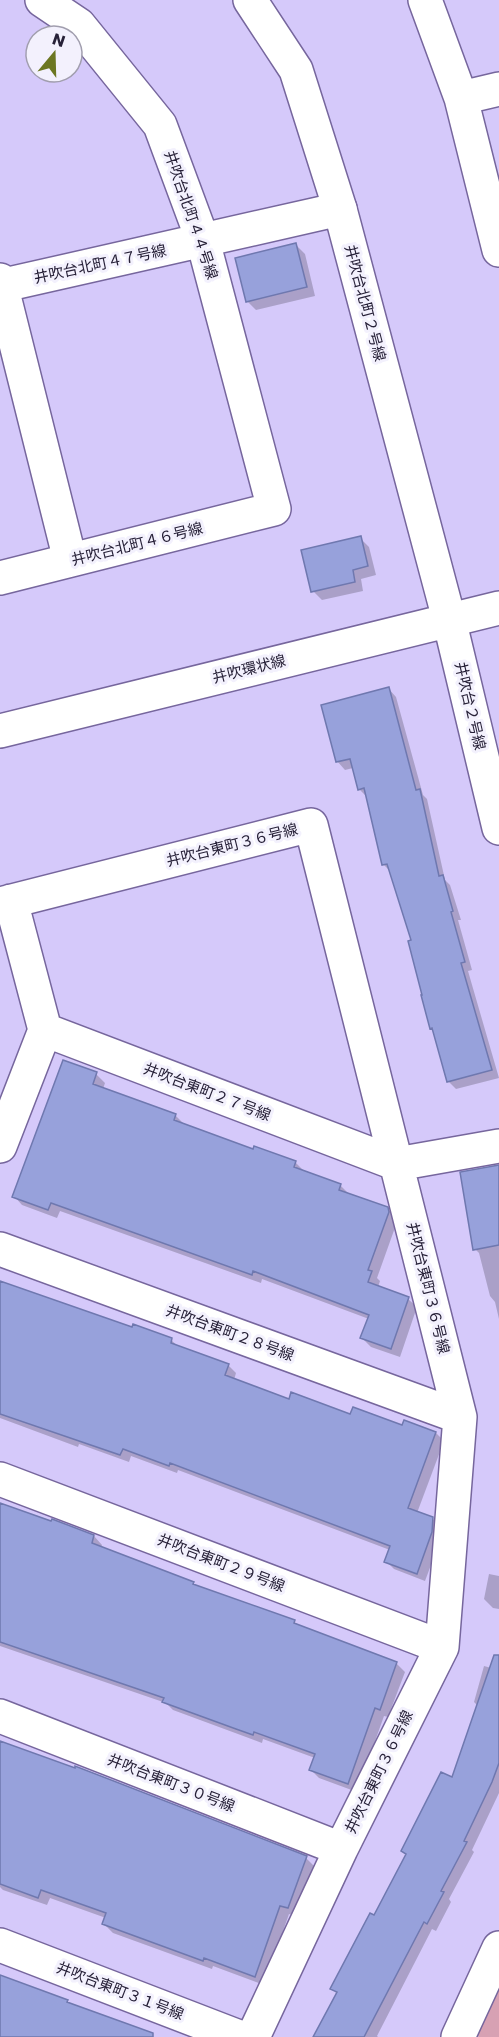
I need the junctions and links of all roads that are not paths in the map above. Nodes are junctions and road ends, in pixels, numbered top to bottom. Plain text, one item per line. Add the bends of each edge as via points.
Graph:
1 (42, 0) edge
2 (250, 0) edge
3 (425, 0) edge
4 (499, 89) edge
5 (461, 98) junction
6 (340, 209) junction
7 (203, 241) junction
8 (499, 250) edge
9 (0, 284) edge
10 (274, 509) joint
11 (70, 560) junction
12 (0, 578) edge
13 (499, 608) edge
14 (449, 619) junction
15 (0, 731) edge
16 (499, 828) edge
17 (5, 902) edge
18 (45, 1030) junction
19 (0, 1146) edge
20 (499, 1146) edge
21 (397, 1164) junction
22 (0, 1249) edge
23 (460, 1417) junction
24 (0, 1479) edge
25 (442, 1647) junction
26 (0, 1716) edge
27 (341, 1849) junction
28 (0, 1945) edge
29 (499, 1948) edge
30 (239, 2037) edge
31 (253, 2037) edge
32 (458, 2037) edge

1 - 7 street, 井吹台北町４４号線 via 79,25 160,125
2 - 6 street, 井吹台北町２号線 via 296,70
3 - 5 street
4 - 5 street
5 - 8 street
6 - 7 street, 井吹台北町４７号線
6 - 14 street, 井吹台北町２号線
7 - 9 street, 井吹台北町４７号線
7 - 10 street, 井吹台北町４４号線
9 - 11 street, 井吹台北町４７号線
10 - 11 street, 井吹台北町４６号線
11 - 12 street, 井吹台北町４６号線
13 - 14 street, 井吹環状線
14 - 15 street, 井吹環状線
14 - 16 street, 井吹台２号線
17 - 18 street
17 - 21 street, 井吹台東町３６号線 via 311,825
18 - 19 street
18 - 21 street, 井吹台東町２７号線
20 - 21 street
21 - 23 street, 井吹台東町３６号線
22 - 23 street, 井吹台東町２８号線
23 - 25 street, 井吹台東町３６号線
24 - 25 street, 井吹台東町２９号線
25 - 27 street, 井吹台東町３６号線
26 - 27 street, 井吹台東町３０号線
27 - 31 street, 井吹台東町３６号線
28 - 30 street, 井吹台東町３１号線
29 - 32 street

